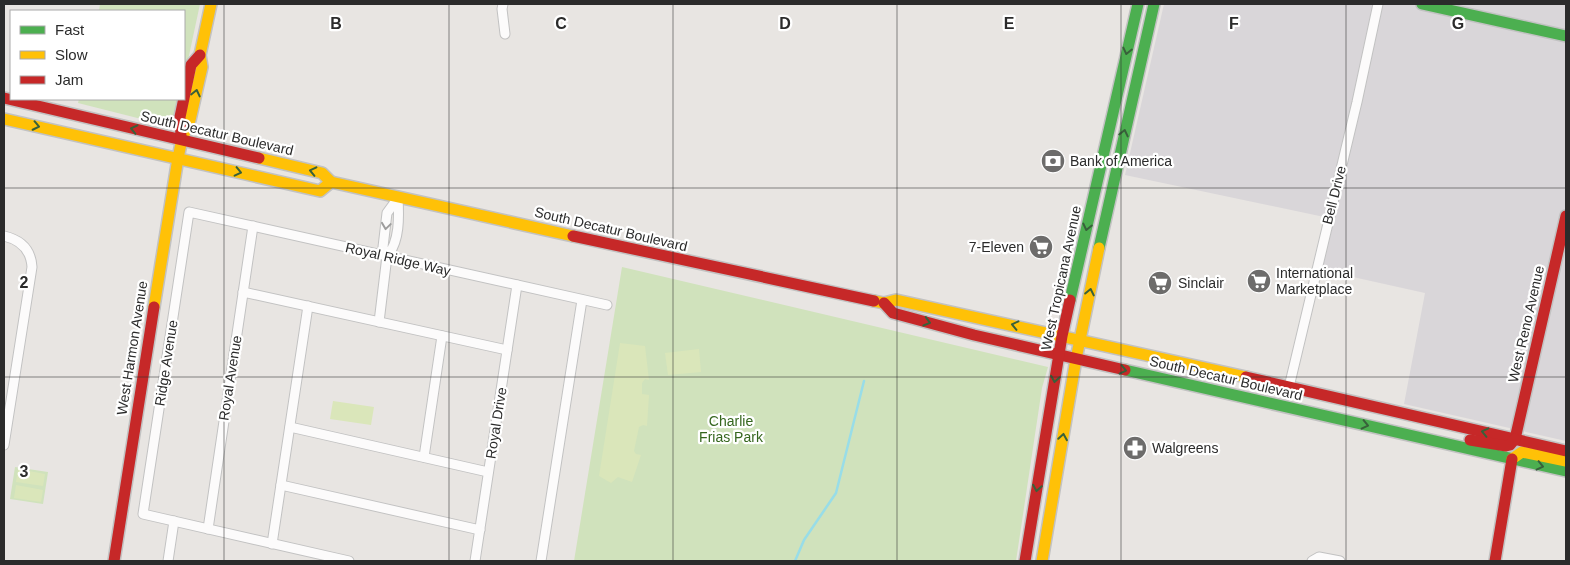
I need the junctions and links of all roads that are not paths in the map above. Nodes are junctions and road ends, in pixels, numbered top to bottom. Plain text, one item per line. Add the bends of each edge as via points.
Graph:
1 (211, 4) edge
2 (503, 4) edge
3 (1138, 4) edge
4 (1154, 4) edge
5 (1378, 4) edge
6 (1422, 4) edge
7 (505, 34) dead end
8 (1566, 36) edge
9 (13, 100) edge
10 (4, 119) edge
11 (182, 139) junction
12 (1105, 147) junction
13 (178, 158) junction
14 (331, 182) junction
15 (398, 198) junction
16 (189, 212) joint
17 (1566, 216) edge
18 (253, 226) junction
19 (1102, 232) junction
20 (4, 236) edge
21 (387, 256) junction
22 (517, 285) junction
23 (243, 292) junction
24 (582, 300) junction
25 (884, 302) junction
26 (607, 305) dead end
27 (308, 306) junction
28 (379, 322) junction
29 (442, 336) junction
30 (1062, 336) junction
31 (1079, 340) junction
32 (507, 350) junction
33 (1059, 355) junction
34 (1076, 359) junction
35 (1289, 387) junction
36 (1222, 392) junction
37 (1284, 406) junction
38 (1373, 407) junction
39 (290, 427) junction
40 (1516, 439) junction
41 (4, 445) edge
42 (1458, 447) junction
43 (1566, 451) edge
44 (424, 457) junction
45 (1512, 459) junction
46 (1566, 461) edge
47 (488, 472) junction
48 (1566, 472) edge
49 (281, 485) junction
50 (174, 521) junction
51 (208, 529) junction
52 (480, 530) junction
53 (272, 544) junction
54 (114, 561) edge
55 (168, 561) edge
56 (349, 561) edge
57 (475, 561) edge
58 (541, 561) edge
59 (1025, 561) edge
60 (1042, 561) edge
61 (1312, 561) edge
62 (1340, 561) edge
63 (1494, 561) edge

1 - 11 main road, West Harmon Avenue via 200,55 202,67 190,120
2 - 7 street
3 -> 12 main road, West Tropicana Avenue
19 -> 4 main road
5 - 35 street, Bell Drive
6 - 8 main road
11 -> 9 main road, South Decatur Boulevard
10 -> 13 main road
11 - 13 main road, West Harmon Avenue
14 -> 11 main road, South Decatur Boulevard via 322,173
12 - 19 main road via 1111,158 1100,210
12 -> 30 main road, West Tropicana Avenue
13 -> 14 main road via 320,191
13 - 54 main road, West Harmon Avenue
14 - 15 main road, South Decatur Boulevard
15 - 21 street via 387,213 383,247
15 - 25 main road, South Decatur Boulevard
16 - 18 street, Royal Ridge Way
16 - 50 street, Ridge Avenue via 143,514
17 - 40 main road, West Reno Avenue
18 - 21 street, Royal Ridge Way
18 - 23 street, Royal Avenue
31 -> 19 main road
20 - 41 street via 23,245 29,252 32,267
21 - 22 street, Royal Ridge Way
21 - 28 street
22 - 24 street, Royal Ridge Way
22 - 32 street, Royal Drive
23 - 27 street
23 - 51 street, Royal Avenue
24 - 26 street, Royal Ridge Way
24 - 58 street
30 -> 25 main road, South Decatur Boulevard via 896,300
25 -> 33 main road, South Decatur Boulevard via 893,313
27 - 28 street
27 - 39 street
28 - 29 street
29 - 32 street
29 - 44 street
30 - 31 main road, South Decatur Boulevard
30 - 33 main road, West Tropicana Avenue
31 - 34 main road
31 - 35 main road, South Decatur Boulevard
32 - 47 street, Royal Drive
33 - 34 main road, South Decatur Boulevard
33 -> 59 main road, West Tropicana Avenue
34 -> 36 main road, South Decatur Boulevard
60 -> 34 main road
35 - 36 main road via 1278,395 1270,396 1236,389
35 - 38 main road, South Decatur Boulevard
36 - 37 main road, South Decatur Boulevard
37 - 38 main road via 1297,401 1356,413
37 -> 42 main road, South Decatur Boulevard
40 -> 38 main road, South Decatur Boulevard
39 - 44 street
39 - 49 street
40 - 42 main road via 1506,446 1470,440
40 - 43 main road, South Decatur Boulevard
42 - 45 main road, South Decatur Boulevard
44 - 47 street
45 - 46 main road via 1522,452
45 -> 48 main road, South Decatur Boulevard
45 - 63 main road
47 - 52 street, Royal Drive
49 - 52 street
49 - 53 street
50 - 51 street
50 - 55 street
51 - 53 street
52 - 57 street, Royal Drive
53 - 56 street
61 - 62 street via 1320,556

